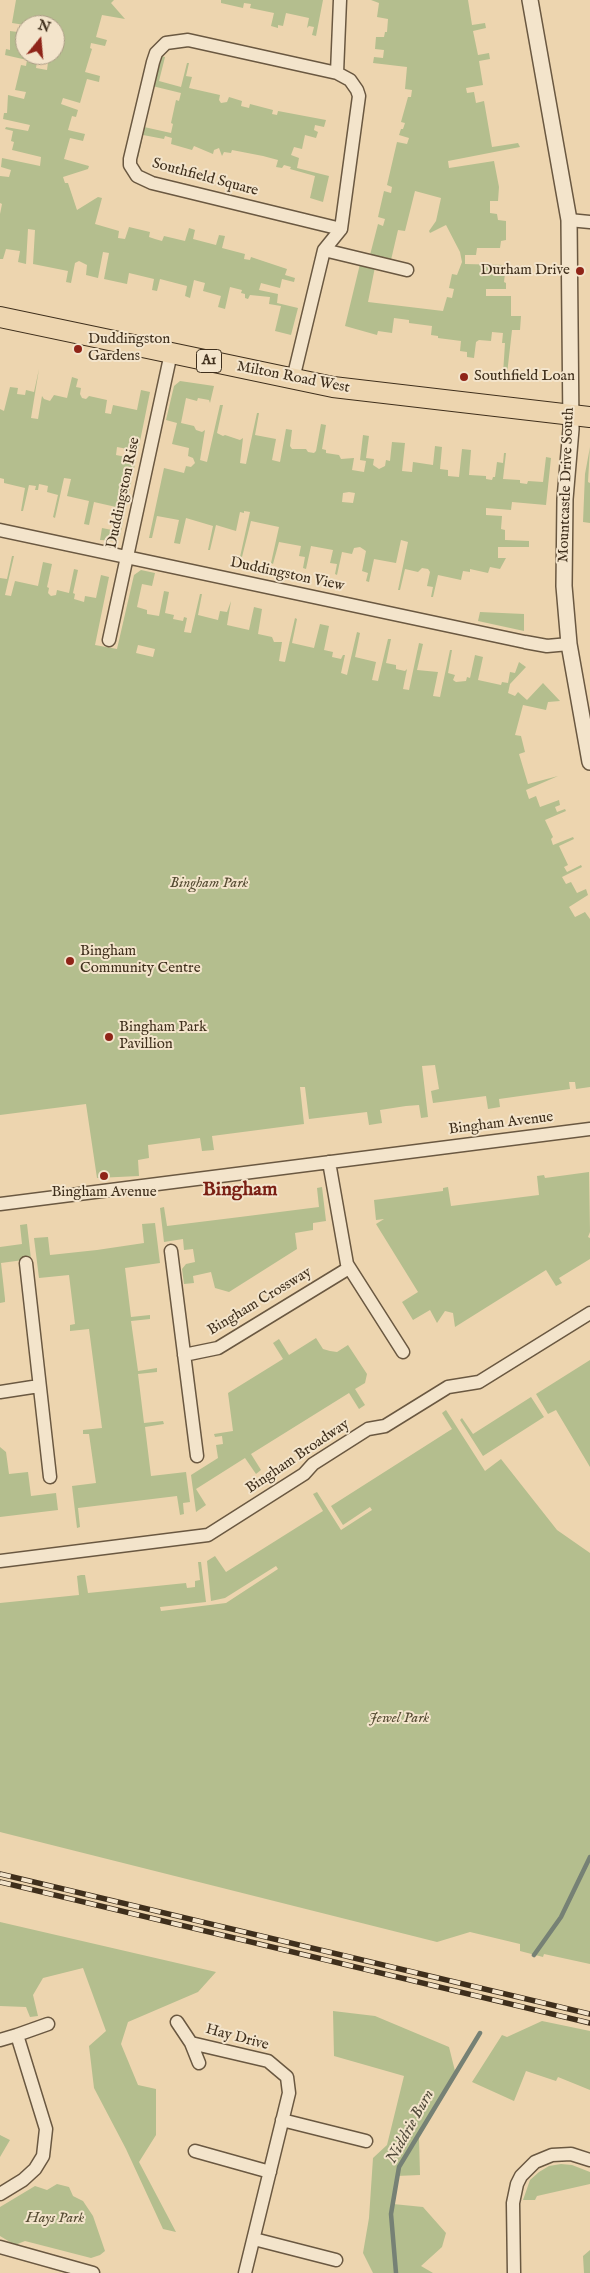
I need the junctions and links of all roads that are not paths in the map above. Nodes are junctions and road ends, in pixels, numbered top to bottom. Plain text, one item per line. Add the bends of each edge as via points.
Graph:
1 (340, 0) edge
2 (530, 0) edge
3 (337, 73) junction
4 (569, 220) junction
5 (590, 222) edge
6 (341, 229) junction
7 (324, 250) junction
8 (406, 270) dead end
9 (0, 317) edge
10 (171, 353) junction
11 (294, 379) junction
12 (580, 416) edge
13 (0, 530) edge
14 (127, 556) junction
15 (109, 640) dead end
16 (569, 644) junction
17 (590, 762) edge
18 (590, 1129) edge
19 (330, 1162) junction
20 (0, 1204) edge
21 (171, 1252) dead end
22 (26, 1263) dead end
23 (349, 1268) junction
24 (590, 1313) edge
25 (403, 1352) dead end
26 (184, 1355) junction
27 (39, 1386) junction
28 (0, 1392) edge
29 (197, 1456) dead end
30 (50, 1477) dead end
31 (0, 1561) edge
32 (177, 2022) dead end
33 (48, 2024) dead end
34 (17, 2035) junction
35 (0, 2040) edge
36 (191, 2043) junction
37 (199, 2062) dead end
38 (282, 2120) junction
39 (366, 2141) dead end
40 (195, 2151) dead end
41 (590, 2160) edge
42 (270, 2172) junction
43 (0, 2194) edge
44 (254, 2239) junction
45 (0, 2247) edge
46 (336, 2260) dead end
47 (93, 2273) edge
48 (245, 2273) edge
49 (514, 2273) edge

1 - 3 street
2 - 4 street, Mountcastle Drive South
3 - 6 street via 350,80 359,96
3 - 6 street, Southfield Square via 188,40 166,43 156,53 153,62 130,165 137,176 152,183
4 - 5 street
4 - 12 street, Mountcastle Drive South
6 - 7 street
7 - 8 street
7 - 11 street
9 - 10 main road, Milton Road West / A1
10 - 11 main road, Milton Road West / A1
10 - 14 street, Duddingston Rise
11 - 12 main road, Milton Road West / A1 via 385,394
12 - 16 street, Mountcastle Drive South via 564,551
13 - 14 street, Duddingston View
14 - 15 street, Duddingston Rise
14 - 16 street, Duddingston View via 526,642 547,646
16 - 17 street, Mountcastle Drive South
18 - 19 street, Bingham Avenue
19 - 20 street, Bingham Avenue
19 - 23 street
21 - 26 street
22 - 27 street
23 - 25 street
23 - 26 street, Bingham Crossway via 218,1348
24 - 31 street, Bingham Broadway via 479,1382 448,1388 385,1426 368,1429 208,1535
26 - 29 street
27 - 28 street
27 - 30 street
32 - 36 street, Hay Drive
33 - 34 street
34 - 35 street
34 - 43 street via 44,2122 46,2142 35,2169
36 - 37 street, Hay Drive
36 - 38 street, Hay Drive via 268,2061 287,2077 289,2093
38 - 39 street
38 - 42 street, Hay Drive
40 - 42 street
41 - 49 street via 571,2154 552,2155 535,2162 521,2176 513,2203
42 - 44 street, Hay Drive
44 - 46 street
44 - 48 street, Hay Drive
45 - 47 street

